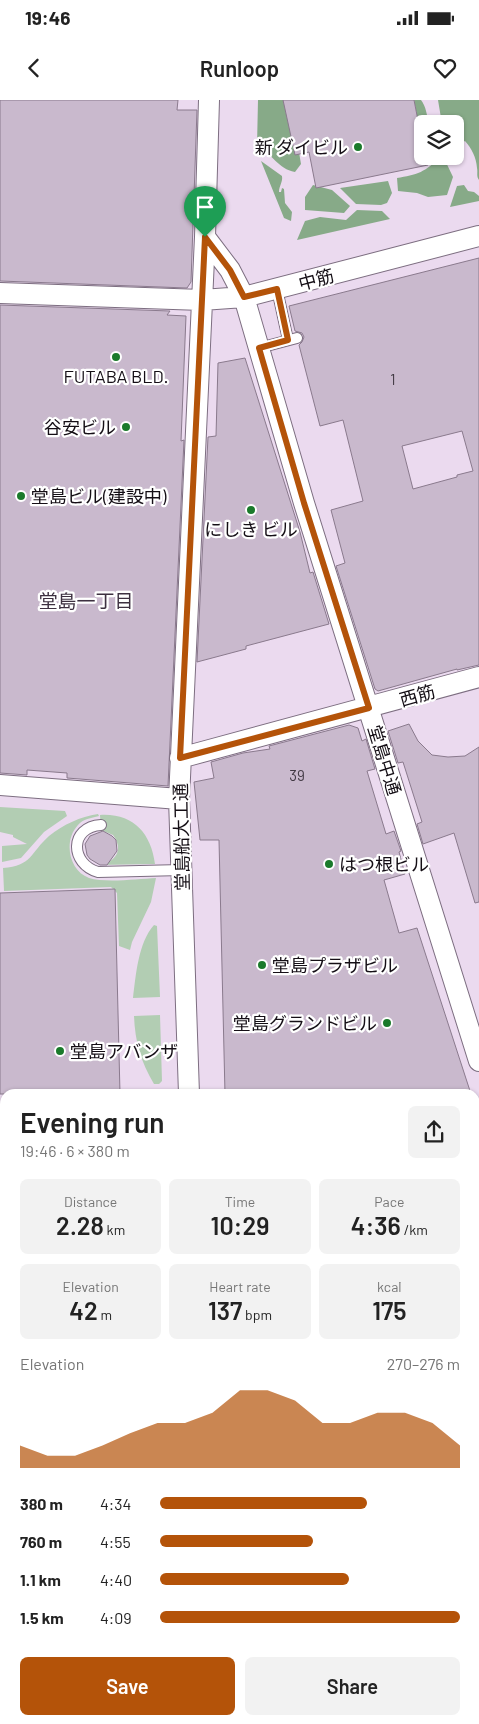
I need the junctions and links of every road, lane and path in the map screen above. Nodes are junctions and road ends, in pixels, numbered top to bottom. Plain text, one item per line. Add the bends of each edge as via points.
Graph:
1 (209, 100) edge
2 (479, 236) edge
3 (205, 237) junction
4 (277, 289) junction
5 (0, 293) edge
6 (244, 297) junction
7 (202, 300) junction
8 (259, 348) junction
9 (479, 677) edge
10 (369, 708) junction
11 (180, 758) junction
12 (0, 785) edge
13 (179, 799) junction
14 (101, 825) dead end
15 (182, 870) junction
16 (479, 1062) edge
17 (189, 1089) edge

1 - 3 street, 堂島船大工通
2 - 4 street, 中筋
3 - 6 street, 堂島中通 via 230,270
3 - 7 street, 堂島船大工通
4 - 6 street, 中筋
4 - 8 lane via 293,339
5 - 7 street, 中筋
6 - 7 street, 中筋
6 - 8 street, 堂島中通
7 - 11 street, 堂島船大工通
8 - 10 street, 堂島中通
9 - 10 street, 西筋
10 - 11 street, 西筋
10 - 16 street, 堂島中通
11 - 13 street, 堂島船大工通
12 - 13 street
13 - 15 street, 堂島船大工通
14 - 15 lane via 84,830 77,841 80,859 89,870
15 - 17 street, 堂島船大工通

